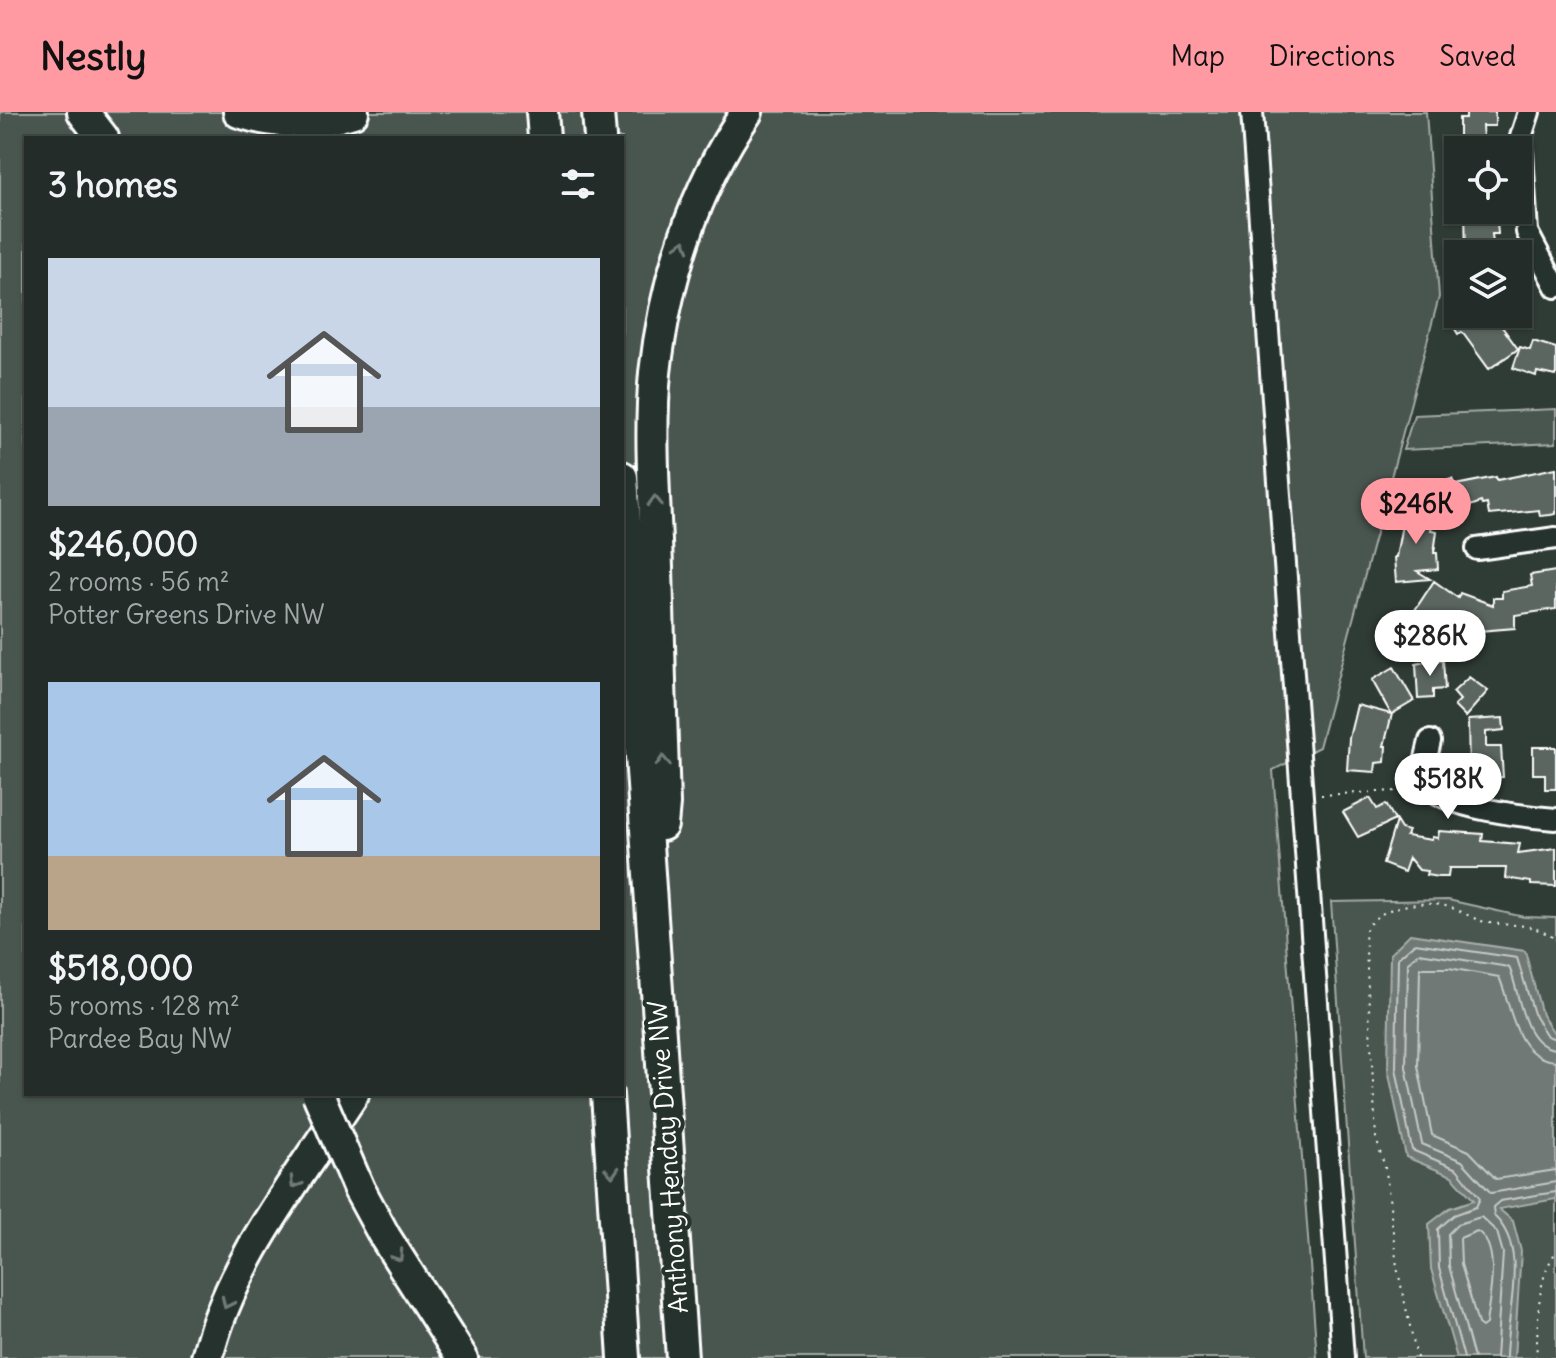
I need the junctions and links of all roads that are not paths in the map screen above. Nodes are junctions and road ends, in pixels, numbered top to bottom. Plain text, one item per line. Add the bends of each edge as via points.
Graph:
1 (83, 112) edge
2 (102, 112) edge
3 (239, 112) edge
4 (353, 112) edge
5 (542, 112) edge
6 (598, 112) edge
7 (747, 112) edge
8 (1252, 112) edge
9 (1529, 112) edge
10 (101, 136) edge
11 (119, 136) edge
12 (544, 136) edge
13 (600, 136) edge
14 (1556, 287) edge
15 (624, 508) edge
16 (1556, 538) edge
17 (1477, 549) dead end
18 (1430, 741) dead end
19 (1556, 819) edge
20 (651, 923) junction
21 (319, 1096) edge
22 (352, 1096) edge
23 (607, 1096) edge
24 (207, 1358) edge
25 (462, 1358) edge
26 (624, 1358) edge
27 (682, 1358) edge
28 (1343, 1358) edge

1 - 10 highway
2 - 11 highway
3 - 4 highway via 292,123
5 - 12 highway
6 - 13 highway
20 -> 7 highway via 664,804 653,446 656,372 668,294 686,233 713,169
8 - 28 street
9 - 14 street via 1521,137 1527,232
15 - 20 highway, Anthony Henday Drive NW
16 - 17 street
18 - 19 street via 1424,772 1431,789 1442,797
20 - 27 highway, Anthony Henday Drive NW
21 -> 25 highway, bridge via 385,1237
22 -> 24 highway via 253,1251 215,1327
23 -> 26 highway

